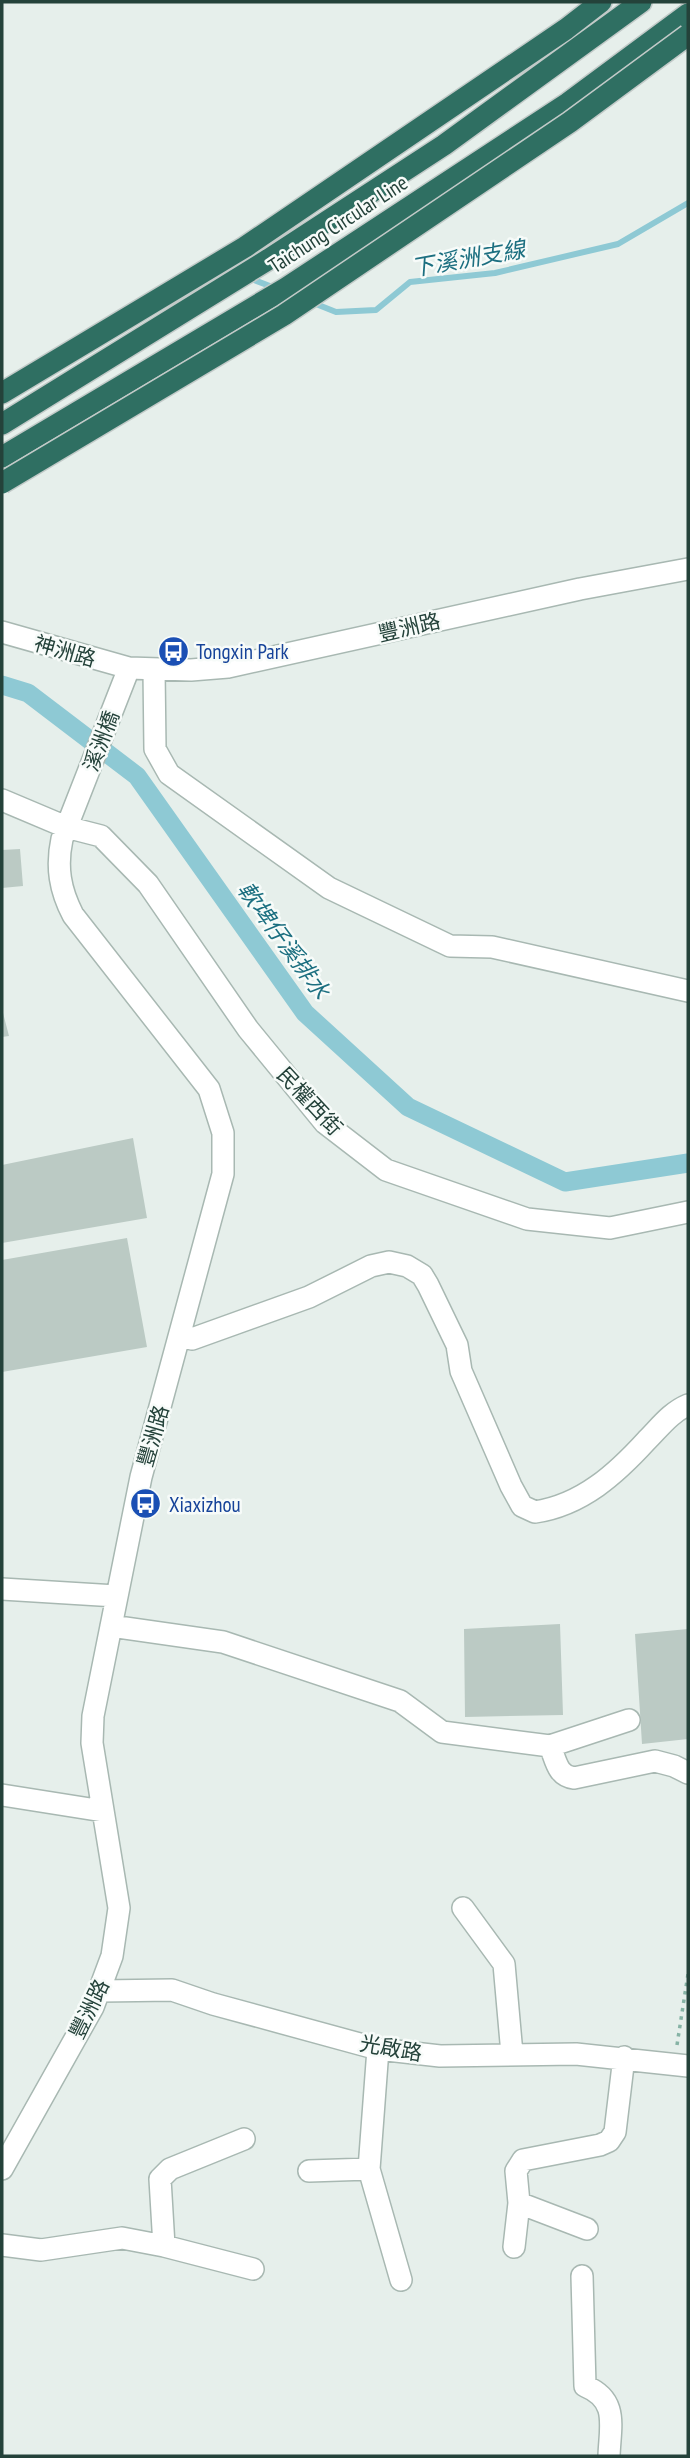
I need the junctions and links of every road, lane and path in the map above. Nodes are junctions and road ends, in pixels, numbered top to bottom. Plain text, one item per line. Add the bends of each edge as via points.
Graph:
1 (601, 2) edge
2 (641, 2) edge
3 (688, 14) edge
4 (688, 23) edge
5 (688, 35) edge
6 (2, 393) edge
7 (2, 424) edge
8 (2, 457) edge
9 (2, 483) edge
10 (2, 494) edge
11 (688, 569) edge
12 (2, 632) edge
13 (128, 668) junction
14 (154, 670) junction
15 (2, 800) edge
16 (70, 820) junction
17 (688, 991) edge
18 (688, 1212) edge
19 (181, 1336) junction
20 (688, 1405) edge
21 (2, 1589) edge
22 (116, 1596) junction
23 (111, 1626) junction
24 (629, 1720) dead end
25 (550, 1746) junction
26 (688, 1773) edge
27 (2, 1796) edge
28 (103, 1811) junction
29 (463, 1908) dead end
30 (688, 1974) edge
31 (101, 1991) junction
32 (378, 2049) junction
33 (512, 2054) junction
34 (624, 2057) junction
35 (681, 2065) edge
36 (244, 2139) dead end
37 (2, 2169) edge
38 (369, 2169) junction
39 (309, 2171) dead end
40 (519, 2203) junction
41 (587, 2229) dead end
42 (2, 2245) edge
43 (164, 2246) junction
44 (514, 2247) dead end
45 (253, 2269) dead end
46 (582, 2276) dead end
47 (401, 2280) dead end
48 (609, 2456) edge

1 - 6 highway via 245,247
2 - 7 highway, Taichung Circular Line via 444,145
3 - 8 highway, Taichung Circular Line via 568,103 286,288
4 - 10 street, bridge via 325,290
5 - 9 highway, bridge via 570,122 284,315
11 - 14 street, 豐洲路 via 228,667
12 - 13 street, 神洲路
13 - 14 street, 豐洲路
13 - 16 street, 溪洲橋
14 - 17 street via 155,749 169,774 329,888 450,946 492,947
15 - 16 street, 民權西街
16 - 18 street, 民權西街 via 101,836 149,884 248,1030 325,1124 386,1170 527,1219 610,1228
16 - 19 street, 豐洲路 via 60,851 60,876 73,915 209,1089 220,1118 223,1174
19 - 20 street via 191,1339 309,1297 379,1263 407,1266 428,1285 457,1345 461,1371 511,1486 530,1511 557,1507 585,1494 625,1465 673,1413
19 - 22 street, 豐洲路 via 141,1477
21 - 22 street
22 - 23 street, 豐洲路
23 - 25 street via 223,1642 400,1701 442,1732
23 - 28 street, 豐洲路 via 92,1729
24 - 25 street
25 - 26 street via 560,1773 567,1777 655,1761
27 - 28 street
28 - 31 street, 豐洲路 via 119,1908
29 - 33 street via 504,1964
30 - 35 path
31 - 32 street, 光啟路 via 173,1990
31 - 37 street, 豐洲路
32 - 33 street, 光啟路 via 440,2056
32 - 38 street
33 - 34 street, 光啟路
34 - 35 street, 光啟路
34 - 40 street via 613,2137 600,2145 523,2160 516,2171
36 - 43 street via 170,2169 160,2179
38 - 39 street
38 - 47 street
40 - 41 street
40 - 44 street
42 - 43 street via 41,2250 122,2238
43 - 45 street
46 - 48 street via 585,2386 601,2395 609,2408

